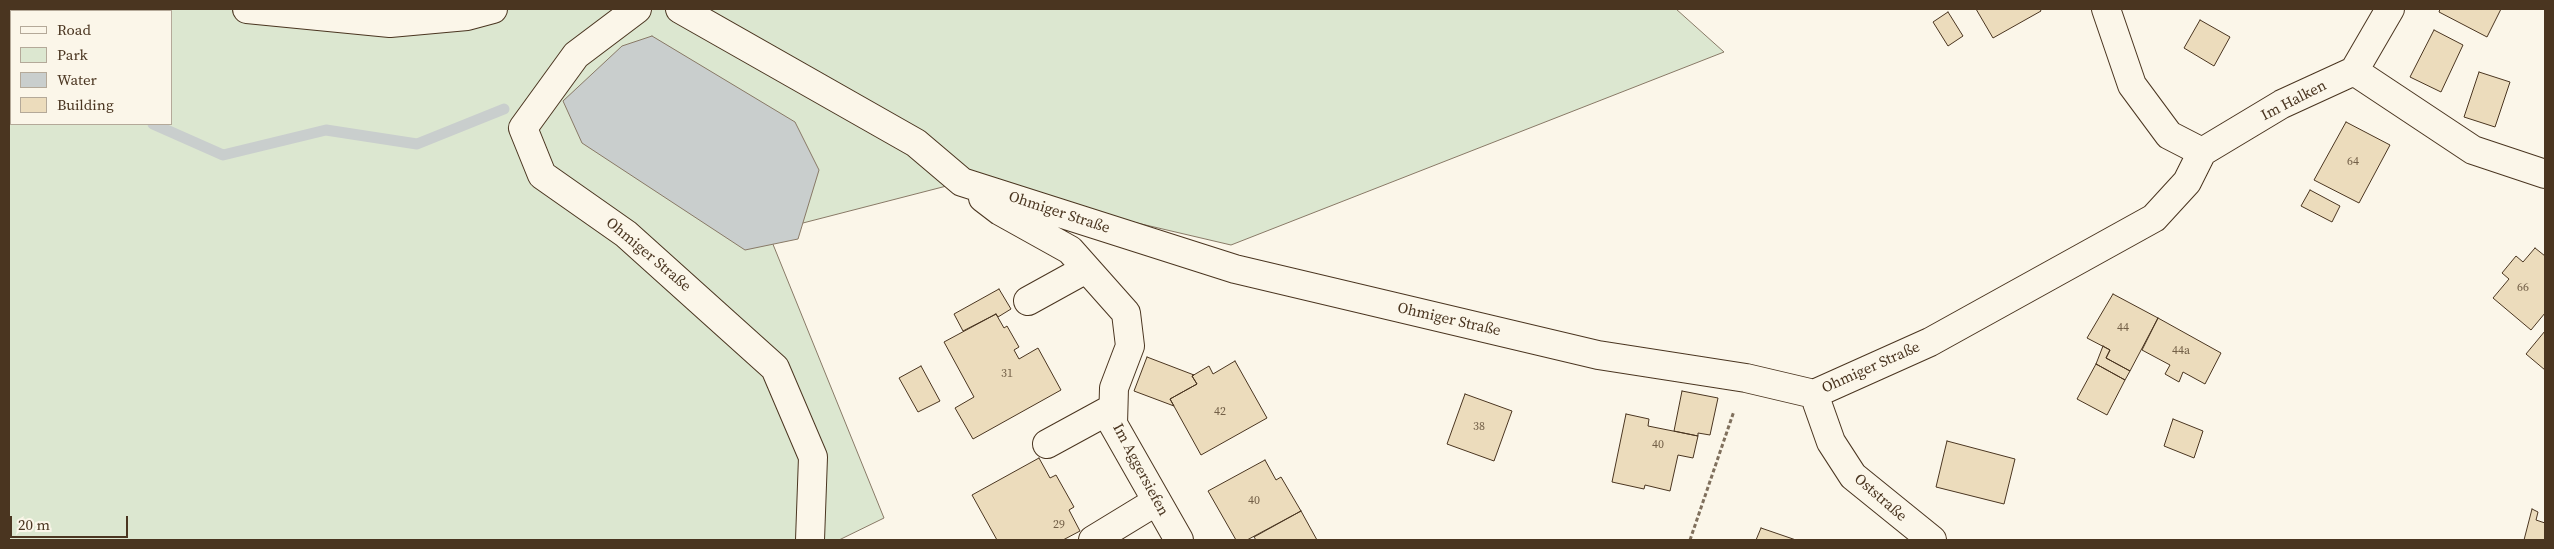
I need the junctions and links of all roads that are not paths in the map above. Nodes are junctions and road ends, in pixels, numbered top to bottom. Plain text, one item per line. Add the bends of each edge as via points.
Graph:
1 (247, 9) edge
2 (493, 9) edge
3 (636, 9) edge
4 (680, 9) edge
5 (2106, 9) edge
6 (2390, 9) edge
7 (2354, 71) junction
8 (2202, 152) junction
9 (2545, 174) edge
10 (962, 182) junction
11 (1086, 269) junction
12 (1028, 302) dead end
13 (1814, 394) junction
14 (1113, 408) junction
15 (1047, 444) dead end
16 (1157, 502) junction
17 (810, 540) edge
18 (1092, 540) edge
19 (1179, 540) edge
20 (1932, 540) edge

1 - 2 street via 390,23 467,16
3 - 17 street, Ohmiger Straße via 576,55 523,128 542,175 626,234 775,368 812,457
4 - 10 street, Ohmiger Straße via 916,143
5 - 8 street via 2132,85 2169,135
6 - 7 street
7 - 8 street, Im Halken via 2282,104
7 - 9 street via 2474,150
8 - 13 street, Ohmiger Straße via 2187,182 2154,218 1930,342
10 - 11 street, Im Aggersiefen via 1000,211 1070,250
10 - 13 street, Ohmiger Straße via 1235,269 1598,355 1746,378
11 - 12 street
11 - 14 street, Im Aggersiefen via 1126,313 1130,346 1114,388
13 - 20 street, Oststraße via 1831,442 1853,476
14 - 15 street
14 - 16 street, Im Aggersiefen via 1113,424
16 - 18 street
16 - 19 street, Im Aggersiefen

